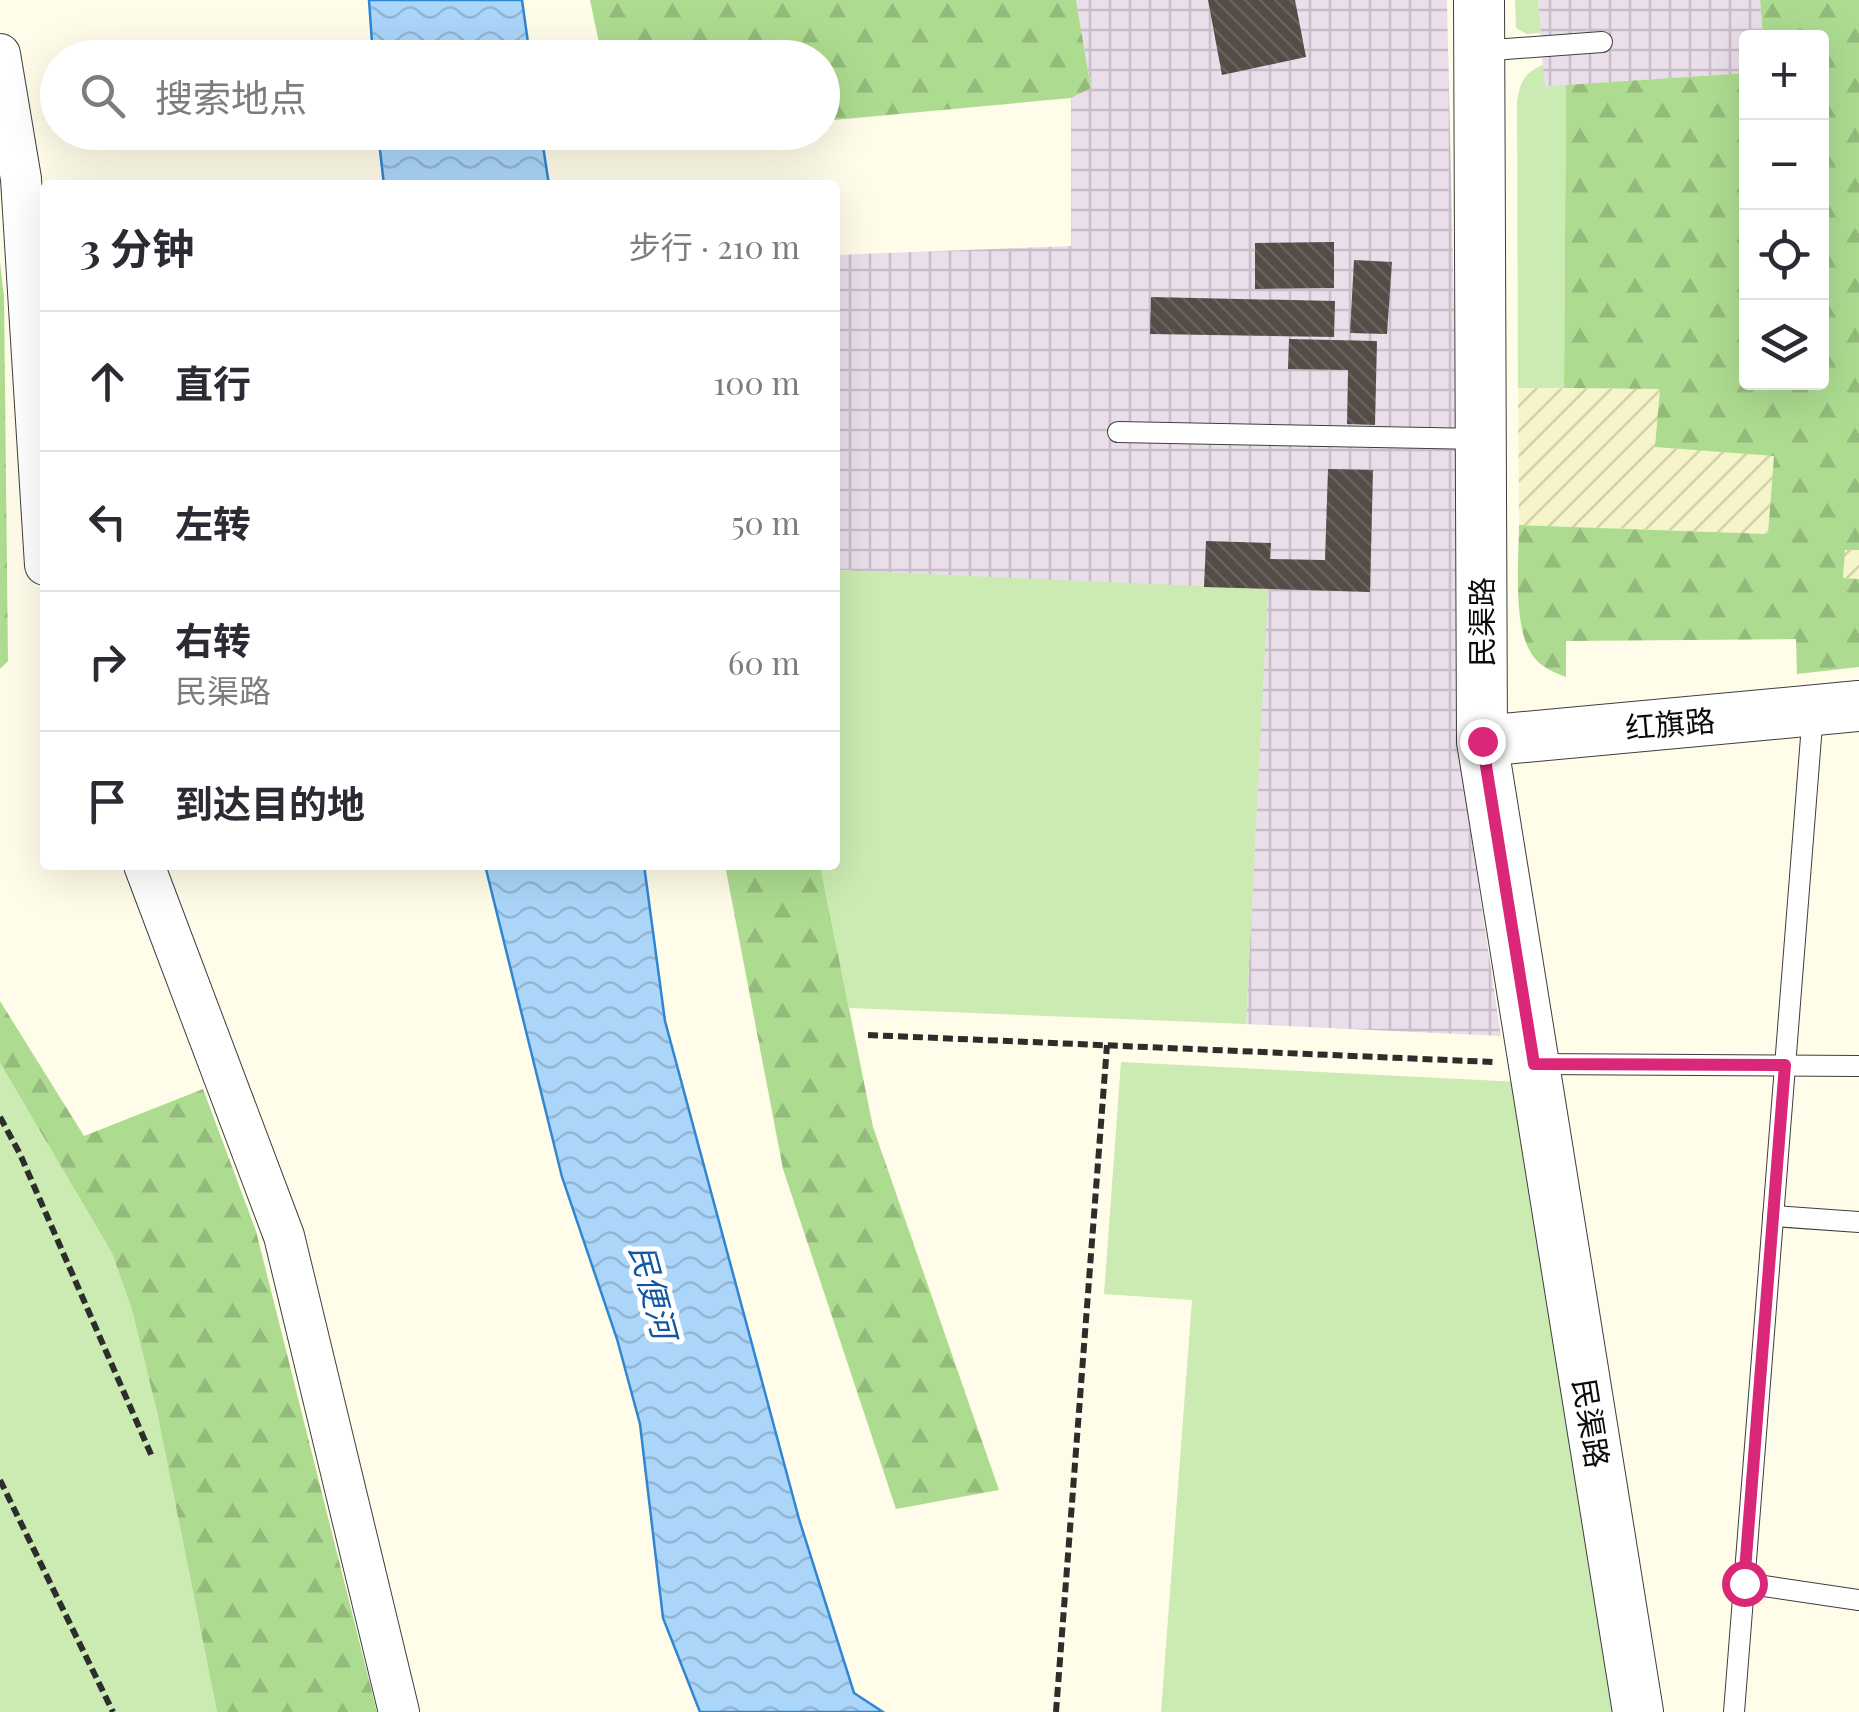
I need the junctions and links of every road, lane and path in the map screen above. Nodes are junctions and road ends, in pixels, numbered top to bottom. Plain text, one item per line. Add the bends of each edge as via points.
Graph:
1 (1479, 0) edge
2 (1602, 42) dead end
3 (1479, 50) junction
4 (0, 54) edge
5 (1118, 432) dead end
6 (1480, 440) junction
7 (40, 485) edge
8 (1836, 708) edge
9 (1482, 741) junction
10 (146, 870) edge
11 (868, 1034) dead end
12 (1108, 1045) junction
13 (1534, 1064) junction
14 (1785, 1065) junction
15 (1859, 1066) edge
16 (0, 1117) edge
17 (1773, 1216) junction
18 (1859, 1222) edge
19 (153, 1460) dead end
20 (0, 1480) edge
21 (1744, 1583) junction
22 (1859, 1600) edge
23 (113, 1712) edge
24 (399, 1712) edge
25 (1056, 1712) edge
26 (1638, 1712) edge
27 (1734, 1712) edge

1 - 3 street, 民渠路
2 - 3 lane
3 - 6 street, 民渠路
4 - 7 street via 21,179
5 - 6 lane
6 - 9 street, 民渠路
8 - 9 street, 红旗路
8 - 14 lane
9 - 13 street, 民渠路
10 - 24 street via 284,1236
11 - 12 path
12 - 13 path
12 - 25 path
13 - 14 lane
13 - 26 street, 民渠路
14 - 15 lane
14 - 17 lane
16 - 19 path
17 - 18 lane
17 - 21 lane
20 - 23 path
21 - 22 lane
21 - 27 lane

